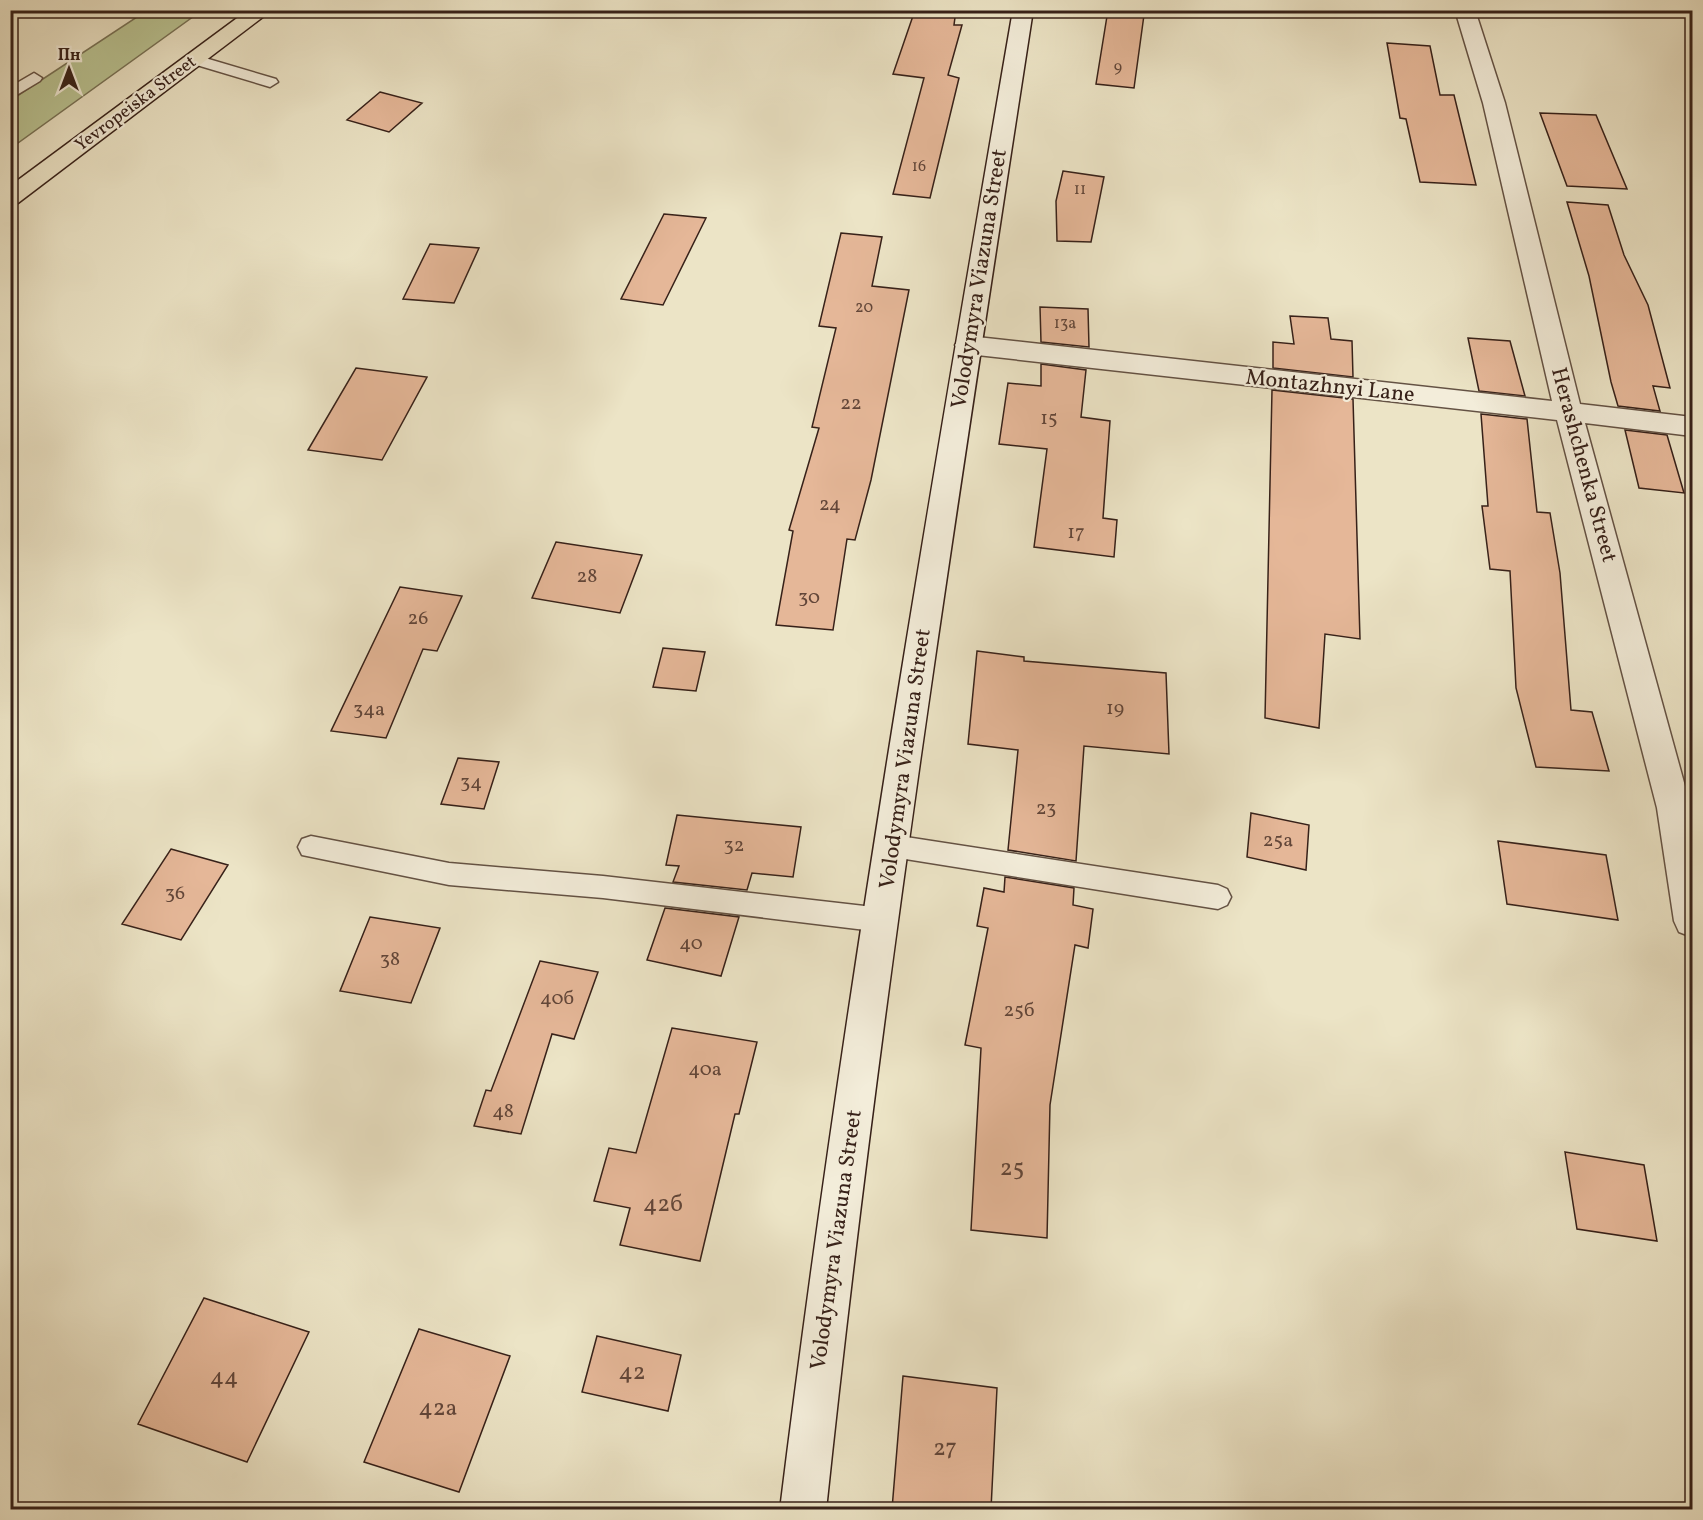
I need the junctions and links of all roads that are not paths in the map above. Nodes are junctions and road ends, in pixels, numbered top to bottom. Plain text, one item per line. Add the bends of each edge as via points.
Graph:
1 (262, 10) edge
2 (1023, 10) edge
3 (1465, 10) edge
4 (195, 60) junction
5 (34, 78) dead end
6 (270, 82) dead end
7 (10, 94) edge
8 (10, 198) edge
9 (968, 345) junction
10 (1569, 414) junction
11 (1692, 426) edge
12 (893, 846) junction
13 (311, 847) dead end
14 (1218, 897) dead end
15 (882, 920) junction
16 (1692, 921) edge
17 (802, 1509) edge

1 - 4 main road, Yevropeiska Street
2 - 9 street, Volodymyra Viazuna Street
3 - 10 street, Herashchenka Street via 1494,103
4 - 6 lane
4 - 8 main road, Yevropeiska Street
5 - 7 lane
9 - 10 street, Montazhnyi Lane
9 - 12 street, Volodymyra Viazuna Street
10 - 11 street, Montazhnyi Lane
10 - 16 street, Herashchenka Street via 1674,808
12 - 14 lane
12 - 15 street, Volodymyra Viazuna Street
13 - 15 lane via 449,874 603,887
15 - 17 street, Volodymyra Viazuna Street via 819,1361

